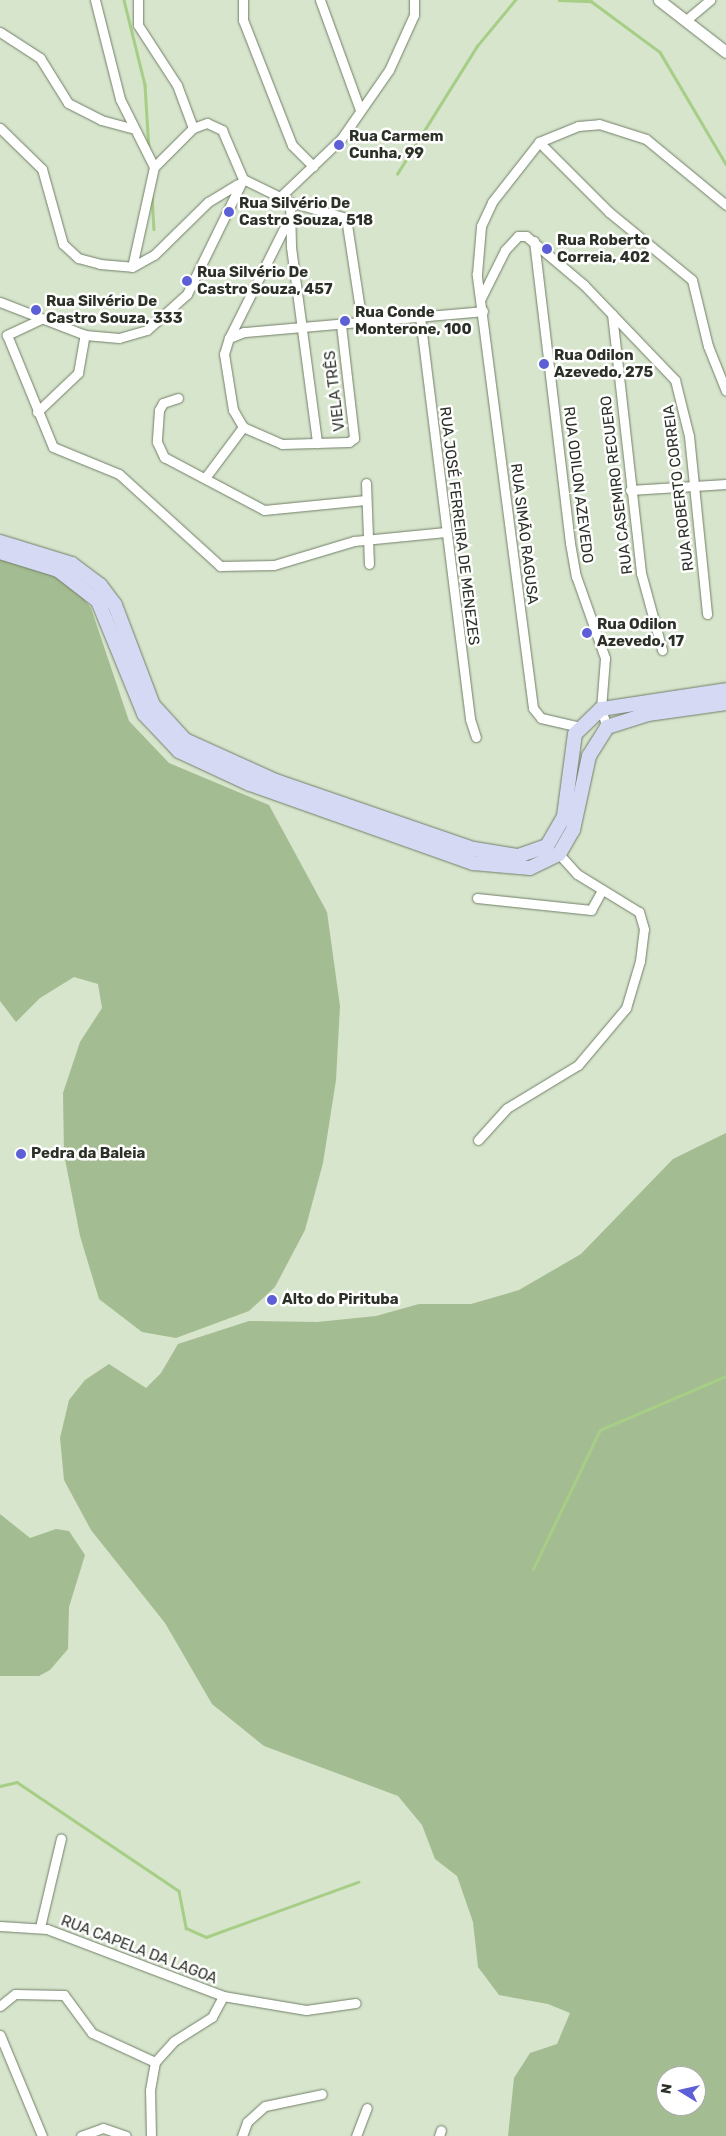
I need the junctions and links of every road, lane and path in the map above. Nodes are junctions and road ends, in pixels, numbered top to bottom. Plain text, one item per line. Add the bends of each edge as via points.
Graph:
1 (95, 0) edge
2 (138, 0) edge
3 (243, 0) edge
4 (320, 0) edge
5 (414, 0) edge
6 (659, 0) edge
7 (710, 0) edge
8 (685, 21) junction
9 (0, 32) edge
10 (726, 52) edge
11 (360, 110) junction
12 (0, 128) edge
13 (131, 128) junction
14 (193, 128) junction
15 (539, 142) junction
16 (313, 166) junction
17 (154, 167) junction
18 (240, 182) junction
19 (280, 197) junction
20 (290, 202) junction
21 (726, 205) edge
22 (289, 218) junction
23 (534, 240) junction
24 (132, 266) junction
25 (481, 299) junction
26 (0, 302) edge
27 (483, 311) junction
28 (612, 314) junction
29 (420, 317) junction
30 (40, 319) junction
31 (362, 323) junction
32 (340, 324) junction
33 (302, 328) junction
34 (86, 335) junction
35 (229, 338) junction
36 (726, 391) edge
37 (178, 398) dead end
38 (37, 412) junction
39 (243, 427) junction
40 (317, 443) junction
41 (205, 478) junction
42 (366, 483) dead end
43 (694, 483) junction
44 (726, 484) edge
45 (630, 490) junction
46 (366, 500) junction
47 (446, 532) junction
48 (368, 538) junction
49 (0, 542) edge
50 (0, 552) edge
51 (369, 564) dead end
52 (707, 614) dead end
53 (662, 650) dead end
54 (726, 690) edge
55 (726, 703) edge
56 (601, 709) junction
57 (580, 726) junction
58 (607, 727) junction
59 (476, 738) dead end
60 (583, 778) junction
61 (559, 854) junction
62 (602, 890) junction
63 (477, 898) dead end
64 (478, 1140) dead end
65 (61, 1838) dead end
66 (0, 1926) edge
67 (40, 1927) junction
68 (223, 1996) junction
69 (356, 2003) dead end
70 (0, 2006) edge
71 (0, 2035) edge
72 (155, 2062) junction
73 (322, 2094) dead end
74 (366, 2108) dead end
75 (42, 2136) edge
76 (81, 2136) edge
77 (126, 2136) edge
78 (151, 2136) edge
79 (242, 2136) edge
80 (356, 2136) edge

1 - 13 street via 110,71
2 - 14 street via 138,25 177,85
3 - 16 street via 243,20 292,145
4 - 11 street
5 - 11 street via 414,15 401,47
6 - 8 main road
7 - 8 street
8 - 10 main road
9 - 13 street via 40,58 68,103 101,120
11 - 16 street via 341,138
12 - 24 street via 42,169 68,251 100,264
13 - 17 street
14 - 17 street
14 - 18 street via 207,123 222,130
15 - 21 street via 578,126 599,124 626,130 646,139
15 - 25 street, RUA SIMÃO RAGUSA via 492,202 481,226 475,260
15 - 36 street via 608,212 696,286 708,346
16 - 19 street
17 - 24 street
18 - 19 street
18 - 24 street via 208,202 154,255
18 - 34 street via 187,294 172,311 134,334 119,338
19 - 20 street
20 - 22 street
20 - 31 street via 346,218
22 - 33 street
22 - 35 street
23 - 25 street via 518,236 512,240
23 - 28 street, RUA ROBERTO CORREIA
23 - 56 street, RUA ODILON AZEVEDO via 570,543 576,576 605,658
25 - 27 street, RUA SIMÃO RAGUSA
26 - 30 street
27 - 29 street
27 - 57 street, RUA SIMÃO RAGUSA via 533,708 541,718
28 - 43 street, RUA ROBERTO CORREIA via 674,380 685,410
28 - 45 street, RUA CASEMIRO RECUERO
29 - 31 street
29 - 47 street, RUA JOSÉ FERREIRA DE MENEZES
30 - 34 street
30 - 38 street via 7,336
31 - 32 street
32 - 33 street
32 - 40 street, VIELA TRÊS via 356,427 354,438 340,443
33 - 35 street via 244,332
33 - 40 street
34 - 38 street via 78,373
35 - 39 street via 224,354 233,410
37 - 41 street via 160,407 159,451
38 - 48 street via 52,447 119,474 225,569 274,564
39 - 40 street via 282,444
39 - 41 street
41 - 46 street via 264,510
42 - 46 street
43 - 44 street
43 - 45 street
43 - 52 street, RUA ROBERTO CORREIA
45 - 53 street, RUA CASEMIRO RECUERO via 641,573
46 - 48 street
47 - 48 street
47 - 59 street, RUA JOSÉ FERREIRA DE MENEZES
48 - 51 street
49 - 57 main road via 72,564 100,585 115,605 153,705 185,740 228,763 444,840 518,856 548,846 564,816 570,756
50 - 61 main road via 42,564 85,586 107,617 144,714 172,745 200,763 473,863 530,868
54 - 56 main road
55 - 58 main road via 648,714
56 - 57 main road
56 - 58 street, RUA ODILON AZEVEDO
57 - 60 main road via 588,741
58 - 60 main road via 594,741
60 - 61 main road via 573,830
61 - 62 street via 577,874
62 - 63 street via 591,910 570,912
62 - 64 street via 638,912 644,929 626,1008 578,1066 507,1108
65 - 67 street
66 - 67 street, RUA CAPELA DA LAGOA
67 - 68 street, RUA CAPELA DA LAGOA
68 - 69 street, RUA CAPELA DA LAGOA via 306,2010
68 - 72 street via 212,2017 174,2041
70 - 72 street via 15,1994 64,1995 92,2034
71 - 75 street
72 - 78 street via 150,2090
73 - 79 street via 265,2106 247,2122
74 - 80 street
76 - 77 street via 96,2128

